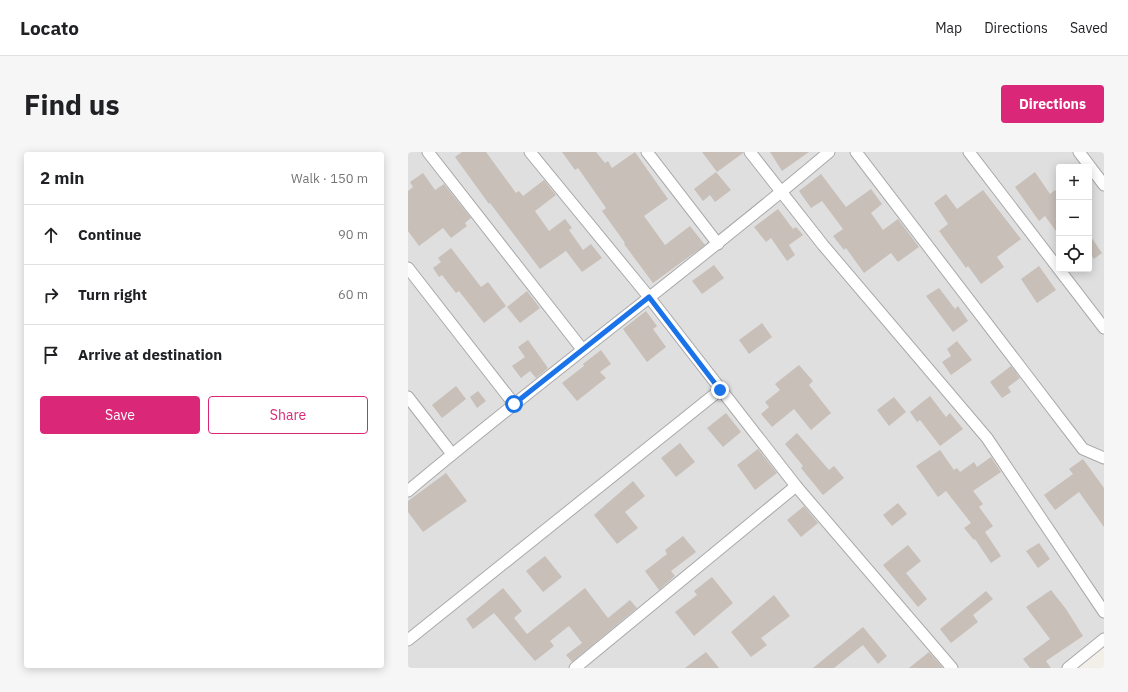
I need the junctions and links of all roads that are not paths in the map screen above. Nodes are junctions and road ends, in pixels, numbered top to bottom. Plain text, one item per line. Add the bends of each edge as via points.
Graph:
1 (428, 152) edge
2 (530, 152) edge
3 (647, 152) edge
4 (750, 152) edge
5 (829, 152) edge
6 (856, 152) edge
7 (969, 152) edge
8 (1078, 152) edge
9 (1104, 185) edge
10 (782, 192) junction
11 (718, 244) junction
12 (408, 268) edge
13 (649, 297) junction
14 (1104, 328) edge
15 (582, 349) junction
16 (720, 390) junction
17 (408, 397) edge
18 (514, 404) junction
19 (452, 454) junction
20 (1104, 458) edge
21 (796, 486) junction
22 (408, 491) edge
23 (1104, 612) edge
24 (1104, 639) edge
25 (408, 640) edge
26 (575, 668) edge
27 (952, 668) edge
28 (1068, 668) edge

1 - 15 street
2 - 13 street
3 - 11 street
4 - 10 street
5 - 10 street
6 - 20 street via 1083,449
7 - 14 street
8 - 9 street
10 - 11 street
10 - 23 street via 823,245 987,438
11 - 13 street
12 - 18 street
13 - 15 street
13 - 16 street
15 - 18 street
16 - 21 street
16 - 25 street
17 - 19 street
18 - 19 street
19 - 22 street
21 - 26 street
21 - 27 street
24 - 28 street

